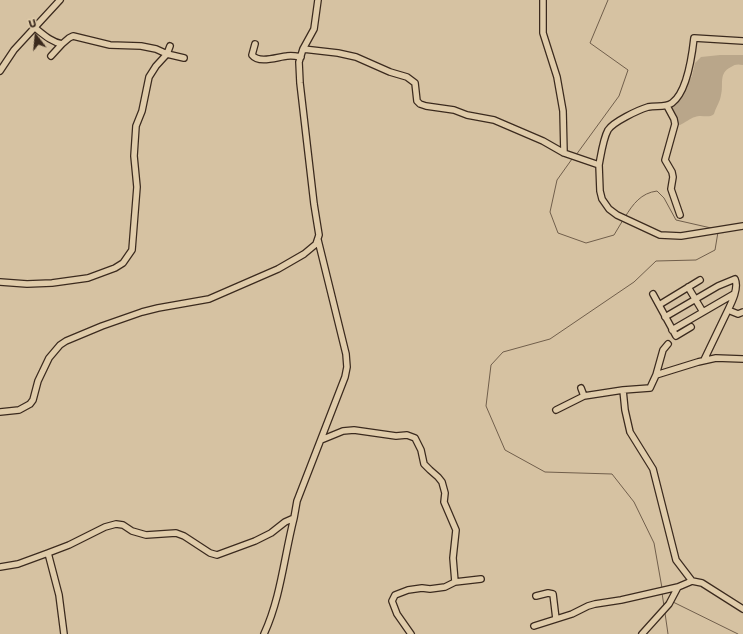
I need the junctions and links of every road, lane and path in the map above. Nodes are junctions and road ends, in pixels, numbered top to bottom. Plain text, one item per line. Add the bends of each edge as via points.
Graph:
1 (60, 0) edge
2 (543, 0) edge
3 (317, 1) edge
4 (34, 27) junction
5 (743, 41) edge
6 (62, 44) junction
7 (255, 44) dead end
8 (170, 46) dead end
9 (303, 49) junction
10 (167, 54) junction
11 (50, 56) dead end
12 (300, 57) junction
13 (184, 58) dead end
14 (0, 71) edge
15 (667, 106) junction
16 (564, 153) junction
17 (599, 165) junction
18 (680, 215) dead end
19 (743, 226) edge
20 (318, 240) junction
21 (700, 280) dead end
22 (0, 282) edge
23 (688, 287) junction
24 (653, 294) dead end
25 (734, 294) junction
26 (695, 299) junction
27 (659, 305) junction
28 (728, 310) junction
29 (703, 312) junction
30 (743, 312) edge
31 (665, 317) junction
32 (691, 328) dead end
33 (672, 330) junction
34 (668, 344) dead end
35 (743, 359) edge
36 (704, 360) junction
37 (656, 376) junction
38 (581, 388) dead end
39 (623, 390) junction
40 (584, 396) junction
41 (556, 410) dead end
42 (0, 412) edge
43 (321, 440) junction
44 (294, 518) junction
45 (48, 553) junction
46 (0, 567) edge
47 (481, 579) dead end
48 (692, 581) junction
49 (455, 582) junction
50 (678, 587) junction
51 (536, 596) dead end
52 (743, 609) edge
53 (556, 619) junction
54 (534, 626) dead end
55 (64, 634) edge
56 (264, 634) edge
57 (411, 634) edge
58 (642, 634) edge

1 - 4 street
2 - 16 street via 543,33 557,77 563,111
3 - 9 street via 314,29
4 - 6 street via 51,40
4 - 14 street
5 - 15 street via 694,38 691,64 681,91
6 - 10 street via 73,36 110,45 141,46
6 - 11 street
7 - 12 street via 252,55 256,58
8 - 10 street
9 - 12 street
9 - 16 street via 338,53 366,61 411,79 416,86 418,102 422,106 454,110 494,120
10 - 13 street
10 - 22 street via 149,77 136,126 134,156 138,187 130,254 115,268 82,279 57,283
12 - 20 street via 300,83
15 - 17 street via 653,106 642,110 609,128
15 - 18 street via 675,124 665,160 672,172 671,188
16 - 17 street
17 - 19 street via 600,191 609,209 660,235 681,236
20 - 42 street via 310,250 296,259 223,293 198,302 142,312 60,344 49,358 30,404 18,410
20 - 43 street via 347,367
21 - 23 street
23 - 26 street
23 - 27 street
24 - 27 street
25 - 26 street via 737,283 735,279
25 - 28 street
25 - 29 street
26 - 29 street
26 - 31 street
27 - 31 street
28 - 30 street via 738,314
28 - 36 street
29 - 33 street
31 - 33 street
32 - 33 street via 676,336
34 - 37 street via 663,350
35 - 36 street
36 - 37 street
37 - 39 street via 650,388
38 - 40 street
39 - 40 street
39 - 48 street via 630,432 653,469 676,560
40 - 41 street
43 - 44 street
43 - 49 street via 343,431 354,430 415,438 424,464 442,482 444,502 456,530 453,558
44 - 45 street via 255,541 217,555 176,533 146,535 116,524
44 - 56 street via 279,592 272,618
45 - 46 street via 18,564
45 - 55 street via 59,595
47 - 49 street
48 - 50 street
48 - 52 street via 702,583
49 - 57 street via 445,587 408,590 395,595 392,601 396,611
50 - 53 street via 595,604
50 - 58 street via 665,608
51 - 53 street via 553,594
53 - 54 street

